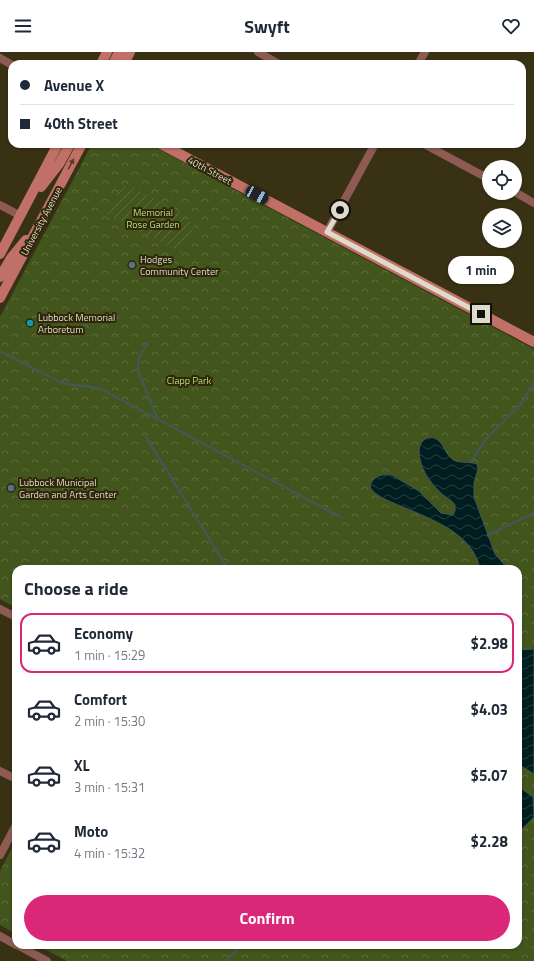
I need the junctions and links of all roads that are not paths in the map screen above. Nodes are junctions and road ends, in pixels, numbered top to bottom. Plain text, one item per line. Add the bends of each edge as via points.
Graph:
1 (258, 52) edge
2 (273, 60) edge
3 (56, 148) edge
4 (68, 148) edge
5 (80, 148) edge
6 (169, 148) edge
7 (373, 148) edge
8 (432, 148) edge
9 (482, 174) edge
10 (522, 196) edge
11 (534, 202) edge
12 (0, 205) edge
13 (22, 213) junction
14 (39, 225) junction
15 (327, 232) junction
16 (0, 254) edge
17 (0, 277) edge
18 (0, 298) edge
19 (534, 342) edge
20 (0, 609) edge
21 (12, 615) edge
22 (0, 770) edge
23 (12, 777) edge
24 (12, 832) edge
25 (0, 855) edge
26 (0, 936) edge
27 (12, 943) edge
28 (24, 949) edge
29 (47, 961) edge

1 - 2 street
3 - 13 main road, University Avenue
4 - 13 main road via 59,164
14 -> 5 main road, University Avenue
6 - 15 main road, 40th Street
7 - 15 street
8 - 9 street
10 - 11 street
12 - 13 street
13 - 16 main road, University Avenue
14 - 17 main road via 11,258
14 - 18 main road, University Avenue
15 - 19 main road, 40th Street
20 - 21 street
22 - 23 street
24 - 25 street
26 - 27 street
28 - 29 street

